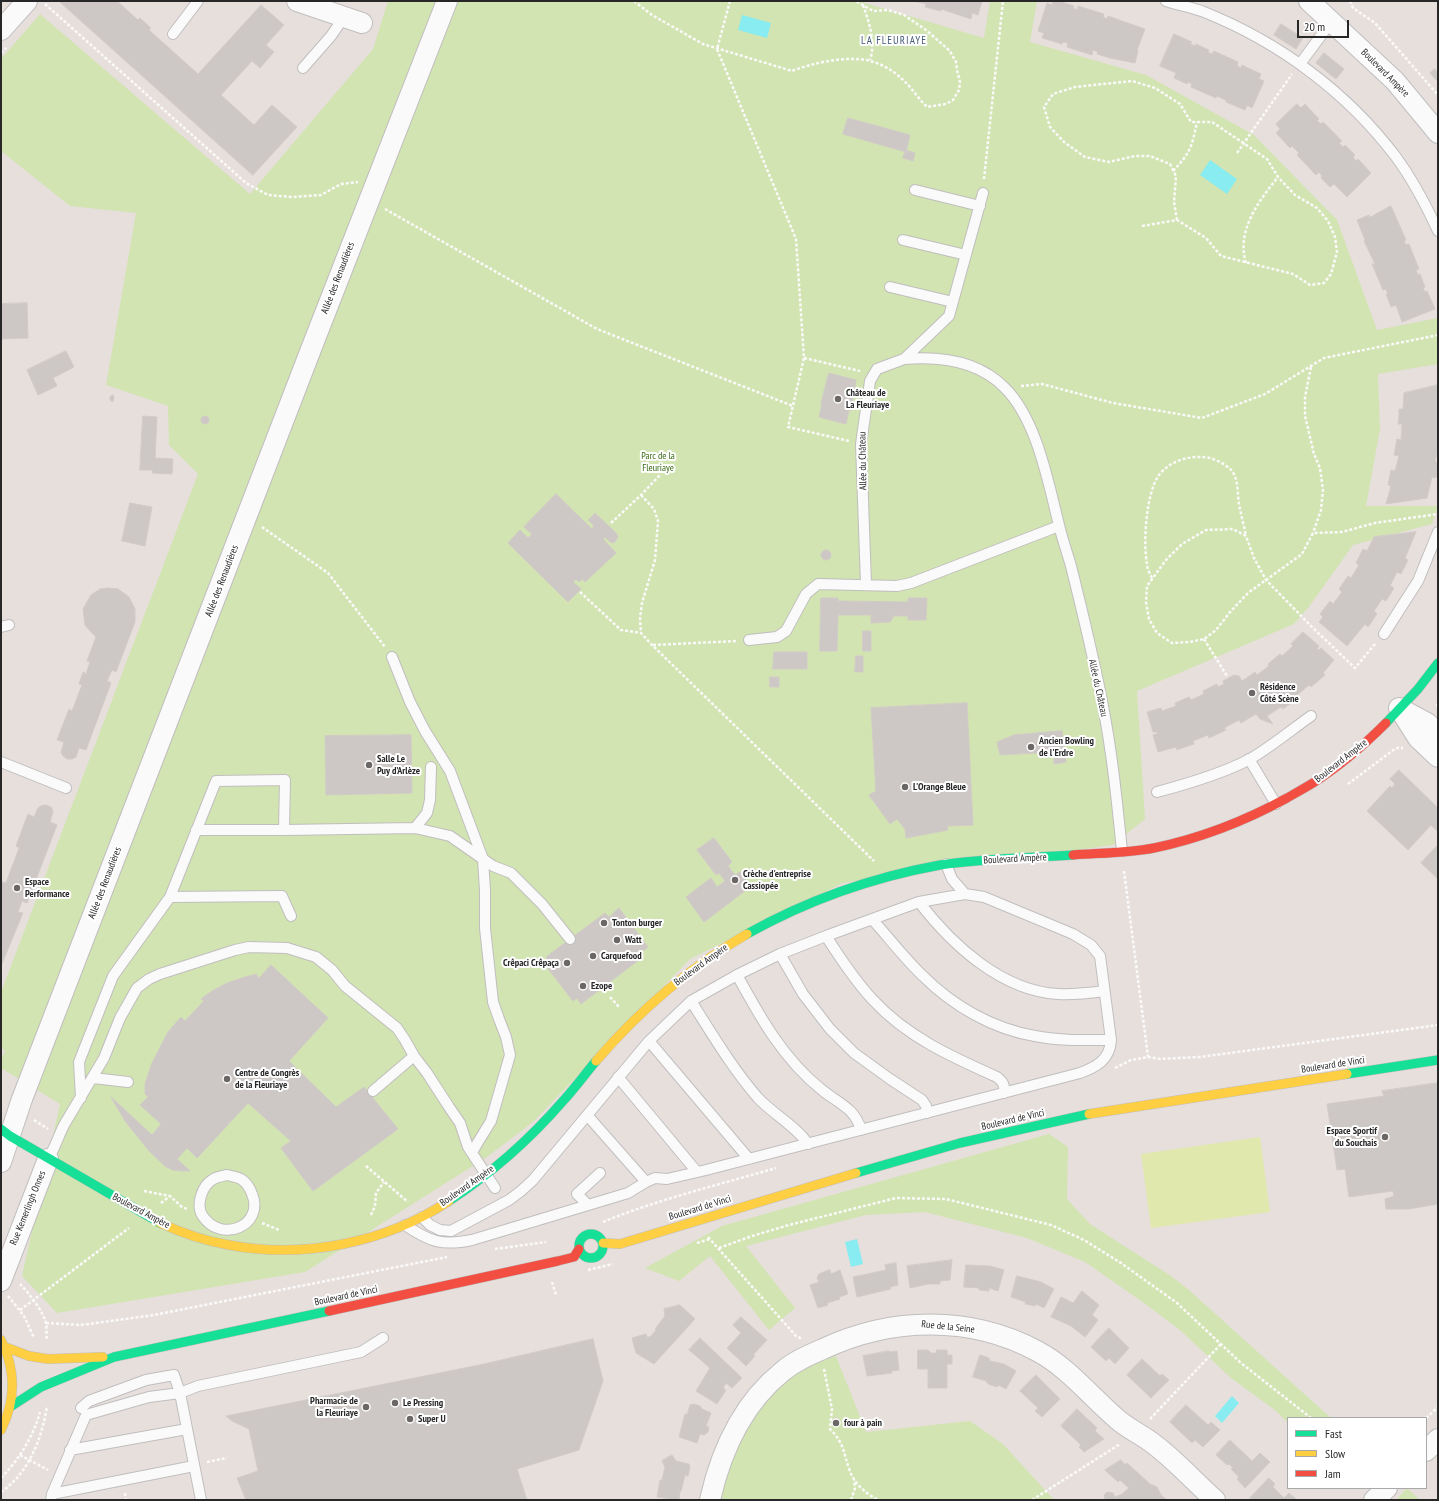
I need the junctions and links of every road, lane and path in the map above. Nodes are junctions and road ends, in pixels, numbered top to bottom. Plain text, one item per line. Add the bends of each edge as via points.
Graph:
1 (27, 1) edge
2 (42, 1) edge
3 (198, 1) edge
4 (297, 1) edge
5 (447, 1) edge
6 (634, 1) edge
7 (730, 1) edge
8 (856, 1) edge
9 (1003, 1) edge
10 (1166, 1) edge
11 (1309, 1) edge
12 (1350, 1) edge
13 (863, 5) junction
14 (344, 17) junction
15 (1331, 22) junction
16 (362, 23) dead end
17 (1, 30) edge
18 (173, 34) dead end
19 (717, 49) junction
20 (870, 60) junction
21 (1300, 64) junction
22 (303, 68) dead end
23 (1438, 95) edge
24 (1197, 122) junction
25 (1438, 133) edge
26 (1244, 143) junction
27 (1237, 153) dead end
28 (1173, 171) junction
29 (1278, 177) junction
30 (376, 181) junction
31 (915, 190) dead end
32 (983, 193) joint
33 (369, 199) junction
34 (980, 206) junction
35 (1177, 220) junction
36 (1142, 226) dead end
37 (1438, 231) edge
38 (902, 240) dead end
39 (966, 256) junction
40 (1246, 263) junction
41 (890, 287) dead end
42 (953, 302) junction
43 (1438, 335) edge
44 (804, 358) junction
45 (904, 359) junction
46 (1311, 367) junction
47 (873, 374) junction
48 (1005, 387) junction
49 (793, 406) junction
50 (861, 444) junction
51 (660, 475) dead end
52 (642, 495) junction
53 (1438, 514) edge
54 (247, 516) junction
55 (610, 523) dead end
56 (1059, 526) junction
57 (1438, 532) edge
58 (1313, 533) junction
59 (1246, 536) junction
60 (1152, 579) junction
61 (1266, 580) junction
62 (866, 584) junction
63 (580, 592) dead end
64 (642, 633) junction
65 (1384, 634) joint
66 (1204, 639) junction
67 (749, 640) joint
68 (652, 646) junction
69 (392, 657) joint
70 (1438, 662) edge
71 (1227, 676) dead end
72 (1399, 708) junction
73 (1311, 716) dead end
74 (1438, 734) edge
75 (1438, 757) edge
76 (1249, 759) junction
77 (1, 762) edge
78 (431, 768) dead end
79 (66, 788) dead end
80 (1157, 792) dead end
81 (1276, 804) junction
82 (416, 828) junction
83 (196, 830) junction
84 (284, 830) junction
85 (1122, 852) junction
86 (483, 859) junction
87 (946, 864) junction
88 (1116, 871) dead end
89 (1124, 871) junction
90 (885, 877) junction
91 (965, 894) junction
92 (170, 897) junction
93 (920, 902) junction
94 (290, 916) dead end
95 (872, 919) junction
96 (826, 936) junction
97 (570, 940) dead end
98 (780, 954) junction
99 (737, 975) junction
100 (1104, 991) junction
101 (691, 1001) junction
102 (1438, 1025) edge
103 (1111, 1040) junction
104 (649, 1041) junction
105 (414, 1056) junction
106 (1438, 1060) edge
107 (618, 1077) junction
108 (93, 1078) junction
109 (128, 1082) dead end
110 (373, 1091) dead end
111 (1004, 1093) junction
112 (81, 1098) junction
113 (927, 1113) junction
114 (587, 1115) junction
115 (861, 1130) junction
116 (6, 1132) edge
117 (808, 1144) junction
118 (472, 1152) junction
119 (48, 1159) junction
120 (749, 1159) junction
121 (1, 1162) edge
122 (366, 1166) dead end
123 (698, 1172) junction
124 (600, 1173) dead end
125 (486, 1174) junction
126 (384, 1182) junction
127 (646, 1182) junction
128 (495, 1188) dead end
129 (170, 1196) dead end
130 (413, 1203) dead end
131 (588, 1204) junction
132 (145, 1216) junction
133 (422, 1217) junction
134 (368, 1219) dead end
135 (248, 1220) junction
136 (405, 1224) junction
137 (220, 1229) junction
138 (282, 1231) dead end
139 (213, 1242) junction
140 (603, 1243) junction
141 (719, 1248) dead end
142 (579, 1249) junction
143 (1, 1281) edge
144 (20, 1310) dead end
145 (383, 1338) dead end
146 (3, 1343) edge
147 (114, 1357) junction
148 (180, 1393) junction
149 (10, 1407) junction
150 (1438, 1407) edge
151 (83, 1412) junction
152 (1310, 1417) edge
153 (1427, 1417) edge
154 (187, 1429) junction
155 (1, 1430) edge
156 (1438, 1439) edge
157 (70, 1450) junction
158 (1427, 1450) edge
159 (194, 1466) junction
160 (854, 1479) dead end
161 (1386, 1489) edge
162 (51, 1497) edge
163 (201, 1500) edge
164 (710, 1500) edge
165 (851, 1500) edge
166 (1215, 1500) edge
167 (1374, 1500) edge

1 - 17 street
2 - 30 path via 246,183 268,195 320,195 340,184
3 - 18 lane
4 - 14 street
5 - 30 street, Allée des Renaudières
6 - 19 path via 673,29
7 - 19 path
8 - 13 path
9 - 32 path
10 - 21 lane via 1203,12 1242,29
11 - 15 street, Boulevard Ampère
12 - 23 path via 1353,8 1375,23
13 - 20 path via 873,40
13 - 20 path via 873,11 888,10 904,15 938,39 950,51 956,62 959,90 953,100 946,104 927,107 903,79
14 - 16 street
14 - 22 lane
15 - 21 lane
15 - 25 street, Boulevard Ampère via 1395,81
19 - 20 path via 792,71 827,61
19 - 44 path via 796,239
21 - 26 path
21 - 37 lane via 1333,89 1368,123 1396,157 1420,194
24 - 26 path via 1212,122
24 - 28 path via 1192,145 1184,160
24 - 28 path via 1191,122 1180,104 1155,88 1132,81 1074,87 1053,94 1044,107 1050,127 1064,142 1085,157 1109,162 1135,156 1150,156 1170,164
26 - 27 path
26 - 29 path via 1267,159
28 - 35 path via 1176,176 1174,202
29 - 40 path via 1252,213 1246,230 1243,253
29 - 40 path via 1295,195 1317,208 1328,221 1335,237 1337,252 1331,274 1324,283 1310,285 1293,274
30 - 33 street, Allée des Renaudières
31 - 34 lane
32 - 34 lane, Allée du Château
33 - 49 path via 598,329
33 - 54 street, Allée des Renaudières
34 - 39 lane, Allée du Château
35 - 36 path
35 - 40 path via 1206,238 1221,256
38 - 39 lane
39 - 42 lane, Allée du Château
41 - 42 lane
42 - 45 lane, Allée du Château via 949,316
43 - 46 path via 1324,358
44 - 47 path
44 - 49 path
45 - 47 lane, Allée du Château via 882,366
45 - 48 lane, Allée du Château via 930,358 962,363 991,376
46 - 48 path via 1265,394 1202,418 1113,403 1042,384
46 - 58 path via 1305,396 1306,416 1314,454 1320,468 1323,490 1321,510
47 - 50 lane, Allée du Château
48 - 56 lane, Allée du Château via 1016,400 1039,450
49 - 50 path via 788,427
50 - 62 lane, Allée du Château
51 - 52 path
52 - 55 path
52 - 64 path via 654,509 658,521 655,560 642,603
53 - 58 path via 1375,523 1342,532
54 - 69 path via 328,573
54 - 116 street, Allée des Renaudières via 18,1110
56 - 62 lane via 911,583 897,586
56 - 85 lane, Allée du Château via 1071,565 1102,702 1112,758
57 - 65 lane via 1418,581
58 - 61 path via 1302,554
59 - 60 path via 1233,529 1206,530 1182,544
59 - 60 path via 1239,504 1238,484 1232,472 1222,463 1204,457 1187,457 1167,467 1158,476 1146,513 1147,565
59 - 61 path
60 - 66 path via 1147,586 1146,602 1149,618 1157,633 1172,643
61 - 65 path via 1355,668
61 - 66 path via 1248,593 1216,630
62 - 67 lane via 818,584 806,594 786,631 778,637
63 - 64 path via 621,630
64 - 68 path
66 - 71 path
67 - 68 path
68 - 90 path via 880,866
69 - 86 lane via 410,702 450,771
70 - 72 main road, Boulevard Ampère via 1424,682
72 - 74 street via 1427,723
72 - 75 street via 1418,738
72 - 81 main road, Boulevard Ampère via 1374,735 1322,778
73 - 76 lane
76 - 80 lane via 1192,782
76 - 81 lane
77 - 79 lane
78 - 82 lane via 427,813
81 - 85 main road, Boulevard Ampère via 1221,829 1187,840
82 - 84 lane
82 - 86 lane via 450,836
83 - 84 lane
83 - 84 lane via 216,781 285,780
83 - 92 lane
85 - 87 main road, Boulevard Ampère
85 - 89 path
86 - 97 lane via 511,873 542,904
86 - 118 lane via 486,939 493,1002 510,1055 491,1122
87 - 90 main road, Boulevard Ampère
87 - 91 lane via 952,879
88 - 89 path
89 - 102 path via 1148,1057 1200,1057
90 - 125 main road, Boulevard Ampère via 783,916 736,940 704,961 674,984 632,1023 535,1131
91 - 93 lane
91 - 100 lane via 984,897 1073,934 1090,945 1100,956
92 - 94 lane via 282,896
92 - 112 lane via 113,976 79,1062
93 - 95 lane
93 - 100 lane via 963,951 1019,985 1059,994
95 - 96 lane
95 - 103 lane via 923,976 943,994 971,1013 998,1026 1034,1036
96 - 98 lane
96 - 111 lane via 859,984 892,1018 934,1047 997,1077 1005,1087
98 - 99 lane
98 - 113 lane via 803,994 842,1042 922,1100
99 - 101 lane
99 - 115 lane via 754,1007 783,1050 810,1080 855,1115
100 - 103 lane
101 - 104 lane
101 - 117 lane via 740,1076 759,1099 803,1136
103 - 111 lane via 1111,1049 1095,1067
104 - 107 lane
104 - 120 lane
105 - 108 lane via 396,1028 345,986 332,970 316,957 287,948 249,947 160,974 137,988 120,1018
105 - 110 lane
105 - 118 lane via 460,1123
106 - 140 main road, Boulevard de Vinci via 1074,1117 960,1143 620,1244
107 - 114 lane
107 - 123 lane
108 - 109 lane
108 - 112 lane
111 - 113 lane
112 - 119 lane via 64,1125 55,1149
113 - 115 lane
114 - 127 lane
114 - 133 lane via 533,1180 509,1200 451,1231 440,1230
115 - 117 lane
116 - 119 main road, Boulevard Ampère
116 - 121 street, Allée des Renaudières
117 - 120 lane
118 - 125 lane
119 - 132 main road, Boulevard Ampère
119 - 143 street, Rue Kemerlingh Onnes
120 - 123 lane
122 - 126 path
123 - 127 lane via 667,1179 655,1178
124 - 131 lane via 577,1194
125 - 128 lane
125 - 133 main road, Boulevard Ampère
126 - 130 path via 404,1199
126 - 134 path via 376,1193 373,1214
127 - 131 lane via 628,1193
129 - 132 path
131 - 136 lane via 455,1244 427,1238
132 - 139 main road, Boulevard Ampère
132 - 144 path
133 - 136 main road, Boulevard Ampère
135 - 137 lane via 233,1230
135 - 137 lane via 253,1213 254,1199 249,1187 241,1179 227,1175 212,1179 203,1190 201,1214 209,1224
135 - 138 path via 265,1223
136 - 139 main road, Boulevard Ampère via 381,1234 307,1249 272,1251
137 - 139 lane
140 - 142 main road via 598,1236 586,1235 580,1241
140 - 142 main road via 601,1254 590,1259 583,1256
141 - 152 path via 789,1224 896,1198 946,1199 1051,1225 1084,1240 1177,1304 1241,1363
142 - 147 main road, Boulevard de Vinci via 574,1257 558,1261
145 - 148 lane via 361,1352 198,1386
146 - 147 main road, Boulevard de Vinci via 29,1356 48,1359
146 - 149 main road via 11,1366 13,1387
147 - 149 main road, Boulevard de Vinci via 41,1387
148 - 151 lane via 149,1396
148 - 151 lane via 174,1375 146,1380 89,1401
148 - 154 lane
149 - 155 main road
150 - 153 path
151 - 157 lane
154 - 157 lane
154 - 159 lane
156 - 158 street
157 - 162 lane
159 - 162 lane
159 - 163 lane
160 - 165 path via 855,1488
161 - 167 street
164 - 166 street, Rue de la Seine via 718,1469 734,1432 757,1399 794,1362 859,1334 922,1324 981,1330 1037,1351 1074,1377 1119,1421 1154,1444

